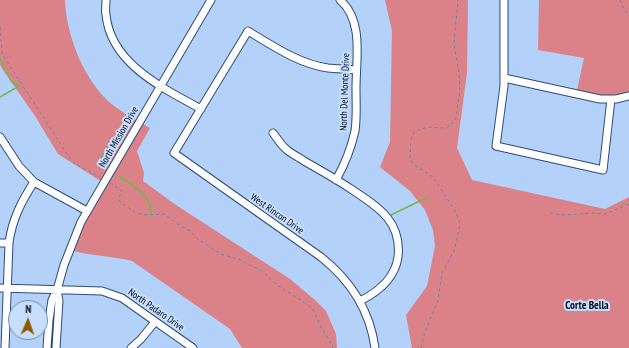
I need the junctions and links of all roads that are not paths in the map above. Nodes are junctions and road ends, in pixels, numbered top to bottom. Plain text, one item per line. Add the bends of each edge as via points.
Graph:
1 (106, 0) edge
2 (211, 0) edge
3 (340, 0) edge
4 (504, 0) edge
5 (356, 70) junction
6 (504, 78) junction
7 (160, 86) junction
8 (629, 96) edge
9 (611, 99) junction
10 (200, 109) junction
11 (273, 132) dead end
12 (0, 137) edge
13 (336, 180) junction
14 (34, 182) junction
15 (87, 211) junction
16 (0, 243) edge
17 (9, 243) junction
18 (3, 288) edge
19 (58, 290) junction
20 (360, 301) junction
21 (155, 322) junction
22 (3, 338) edge
23 (5, 348) edge
24 (48, 348) edge
25 (56, 348) edge
26 (131, 348) edge
27 (193, 348) edge
28 (375, 348) edge

1 - 7 street via 106,16 117,48 138,71
2 - 7 street, North Mission Drive
3 - 5 street, North Del Monte Drive via 352,16 355,26
4 - 6 street
5 - 10 street via 328,68 306,62 288,55 248,31
5 - 13 street, North Del Monte Drive via 355,130 348,155
6 - 9 street via 594,98
6 - 9 street via 496,146 603,170
7 - 10 street
7 - 15 street, North Mission Drive
8 - 9 street
10 - 20 street, West Rincon Drive via 174,153 329,264 346,281
11 - 13 street via 287,150
12 - 14 street via 19,166
13 - 20 street via 382,211 393,225 397,238 397,261 392,276 377,291
14 - 15 street
14 - 17 street via 18,210
15 - 19 street, North Mission Drive via 66,259
16 - 17 street
17 - 18 street
18 - 19 street, North Padaro Drive
18 - 22 street
19 - 21 street, North Padaro Drive via 102,291 113,294
19 - 24 street, North Mission Drive via 50,308
19 - 25 street, North Mission Drive
20 - 28 street, West Rincon Drive via 370,324
21 - 26 street
21 - 27 street, North Padaro Drive
22 - 23 street

